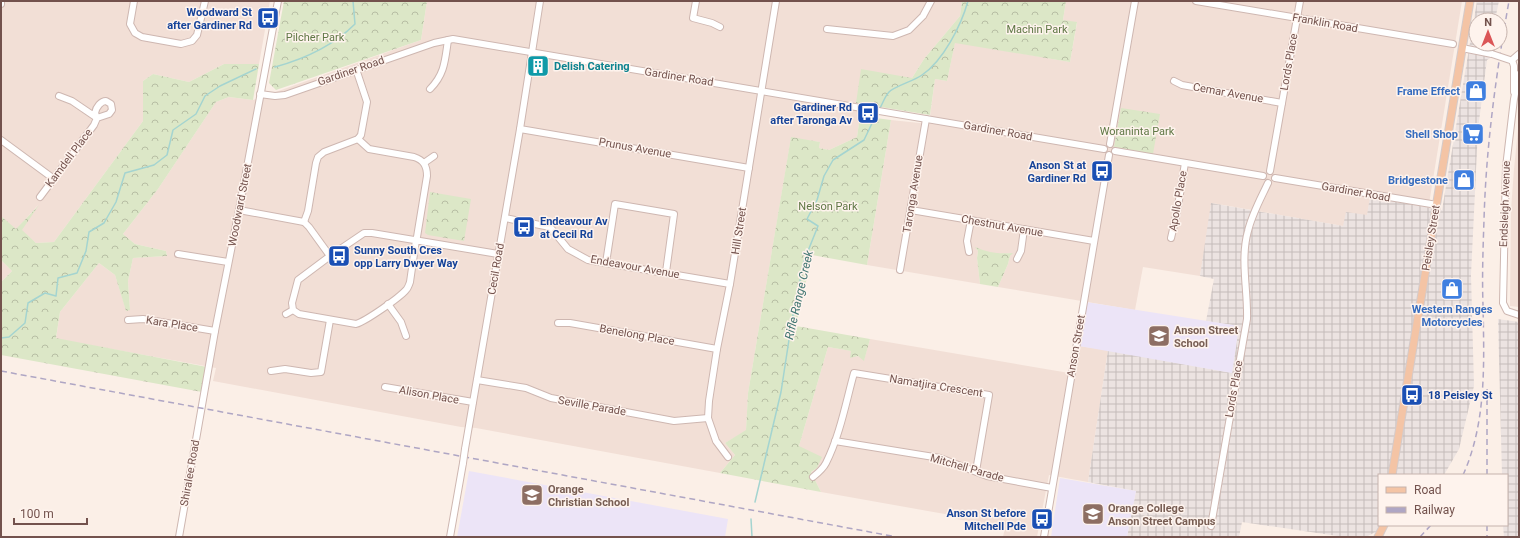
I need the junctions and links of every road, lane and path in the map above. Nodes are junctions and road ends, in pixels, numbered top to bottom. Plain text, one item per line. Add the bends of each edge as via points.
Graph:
1 (134, 1) edge
2 (204, 1) edge
3 (278, 1) edge
4 (540, 1) edge
5 (696, 1) edge
6 (776, 1) edge
7 (931, 1) edge
8 (1135, 1) edge
9 (1196, 1) edge
10 (1300, 1) edge
11 (1470, 1) edge
12 (1297, 18) junction
13 (720, 27) dead end
14 (827, 29) dead end
15 (448, 40) junction
16 (1453, 44) dead end
17 (1462, 48) junction
18 (531, 53) junction
19 (1519, 54) edge
20 (1514, 62) edge
21 (356, 70) junction
22 (1519, 74) edge
23 (1174, 81) dead end
24 (1517, 85) edge
25 (430, 89) dead end
26 (762, 91) junction
27 (260, 94) junction
28 (59, 96) dead end
29 (1282, 103) junction
30 (926, 119) junction
31 (520, 129) junction
32 (358, 138) junction
33 (1, 140) edge
34 (1110, 144) junction
35 (1104, 149) junction
36 (1114, 151) junction
37 (1109, 155) junction
38 (434, 156) dead end
39 (424, 162) junction
40 (1185, 163) junction
41 (749, 168) junction
42 (1270, 171) junction
43 (1263, 176) junction
44 (1275, 178) junction
45 (54, 179) junction
46 (1268, 183) junction
47 (40, 197) dead end
48 (1437, 205) junction
49 (239, 210) junction
50 (911, 210) junction
51 (505, 218) junction
52 (970, 220) junction
53 (304, 222) junction
54 (1024, 229) junction
55 (1171, 238) dead end
56 (416, 240) junction
57 (1094, 241) junction
58 (969, 252) dead end
59 (178, 254) dead end
60 (498, 254) junction
61 (330, 256) junction
62 (1017, 259) dead end
63 (228, 262) junction
64 (606, 262) junction
65 (900, 270) dead end
66 (666, 272) junction
67 (730, 284) junction
68 (388, 304) junction
69 (293, 310) junction
70 (286, 314) dead end
71 (1519, 315) edge
72 (128, 320) dead end
73 (330, 320) junction
74 (558, 323) dead end
75 (215, 331) junction
76 (406, 336) dead end
77 (716, 349) junction
78 (856, 365) dead end
79 (271, 371) dead end
80 (854, 373) junction
81 (477, 380) junction
82 (385, 388) dead end
83 (473, 402) junction
84 (202, 409) joint
85 (708, 418) junction
86 (835, 441) junction
87 (728, 457) dead end
88 (976, 471) junction
89 (1392, 474) edge
90 (813, 477) dead end
91 (1052, 488) junction
92 (1211, 526) dead end
93 (1384, 526) edge
94 (179, 537) edge
95 (450, 537) edge
96 (1044, 537) edge
97 (1378, 537) edge

1 - 2 street via 130,21 135,33 142,37 181,44 192,41 197,35
3 - 27 street, Woodward Street
4 - 18 street, Cecil Road
5 - 13 street via 693,18
6 - 26 street, Hill Street
7 - 14 street via 923,16 909,30 893,36
8 - 34 street
9 - 12 street, Franklin Road
10 - 12 street, Lords Place
11 - 17 main road, Peisley Street
12 - 16 street, Franklin Road
12 - 29 street, Lords Place
15 - 18 street, Gardiner Road
15 - 21 street, Gardiner Road
15 - 25 street via 444,69
17 - 20 street, bridge via 1492,54
17 - 48 main road, Peisley Street
18 - 26 street, Gardiner Road
18 - 31 street, Cecil Road
19 - 20 street
20 - 22 street, Endsleigh Avenue
20 - 24 street, Endsleigh Avenue
21 - 27 street, Gardiner Road via 285,95
21 - 32 street via 367,102 363,131
22 - 24 street, Endsleigh Avenue
23 - 29 street, Cemar Avenue via 1182,85
24 - 71 street, Endsleigh Avenue via 1506,167 1503,303 1510,313
26 - 30 street, Gardiner Road
26 - 41 street, Hill Street
27 - 49 street, Woodward Street
28 - 45 street, Kamdell Place via 72,101 97,118
29 - 42 street, Lords Place
30 - 35 street, Gardiner Road
30 - 50 street, Taronga Avenue
31 - 41 street, Prunus Avenue
31 - 51 street, Cecil Road
32 - 39 street via 369,149 414,157
32 - 53 street via 318,157
33 - 45 street
34 - 35 street
34 - 36 street
35 - 37 street
36 - 37 street
36 - 40 street
37 - 57 street, Anson Street
38 - 39 street
39 - 56 street via 427,176
40 - 43 street
40 - 55 street, Apollo Place
41 - 67 street, Hill Street
42 - 43 street
42 - 44 street via 1275,174
43 - 46 street
44 - 46 street
44 - 48 street, Gardiner Road
45 - 47 street, Kamdell Place
46 - 92 street, Lords Place via 1247,231 1246,320
48 - 89 main road, Peisley Street
49 - 53 street
49 - 63 street, Woodward Street
50 - 52 street, Chestnut Avenue
50 - 65 street, Taronga Avenue
51 - 60 street, Cecil Road
51 - 64 street, Endeavour Avenue via 550,227 573,253 588,260
52 - 54 street, Chestnut Avenue
52 - 58 street via 967,241
53 - 61 street
54 - 57 street, Chestnut Avenue
54 - 62 street via 1021,251
56 - 60 street
56 - 61 street via 368,232
56 - 68 street via 409,285
57 - 91 street, Anson Street
59 - 63 street
60 - 81 street, Cecil Road
61 - 69 street via 298,280 293,297
63 - 75 street, Woodward Street
64 - 66 street, Endeavour Avenue
64 - 66 street via 615,204 674,214
66 - 67 street, Endeavour Avenue
67 - 77 street, Hill Street
68 - 73 street via 359,323
68 - 76 street via 401,322
69 - 70 street
69 - 73 street via 300,314
72 - 75 street, Kara Place via 143,319
73 - 79 street via 321,372 285,369
74 - 77 street, Benelong Place
75 - 84 street, Woodward Street
77 - 85 street, Hill Street
78 - 80 street
80 - 86 street
80 - 88 street, Namatjira Crescent via 989,395
81 - 83 street, Cecil Road
81 - 85 street, Seville Parade via 526,388 551,398 674,421
82 - 83 street, Alison Place
83 - 95 street, Cecil Road, bridge
84 - 94 street, Shiralee Road
85 - 87 street, Hill Street via 716,441
86 - 88 street, Mitchell Parade via 940,458
86 - 90 street via 825,464
88 - 91 street, Mitchell Parade via 987,476
91 - 96 street, Anson Street
93 - 97 main road

